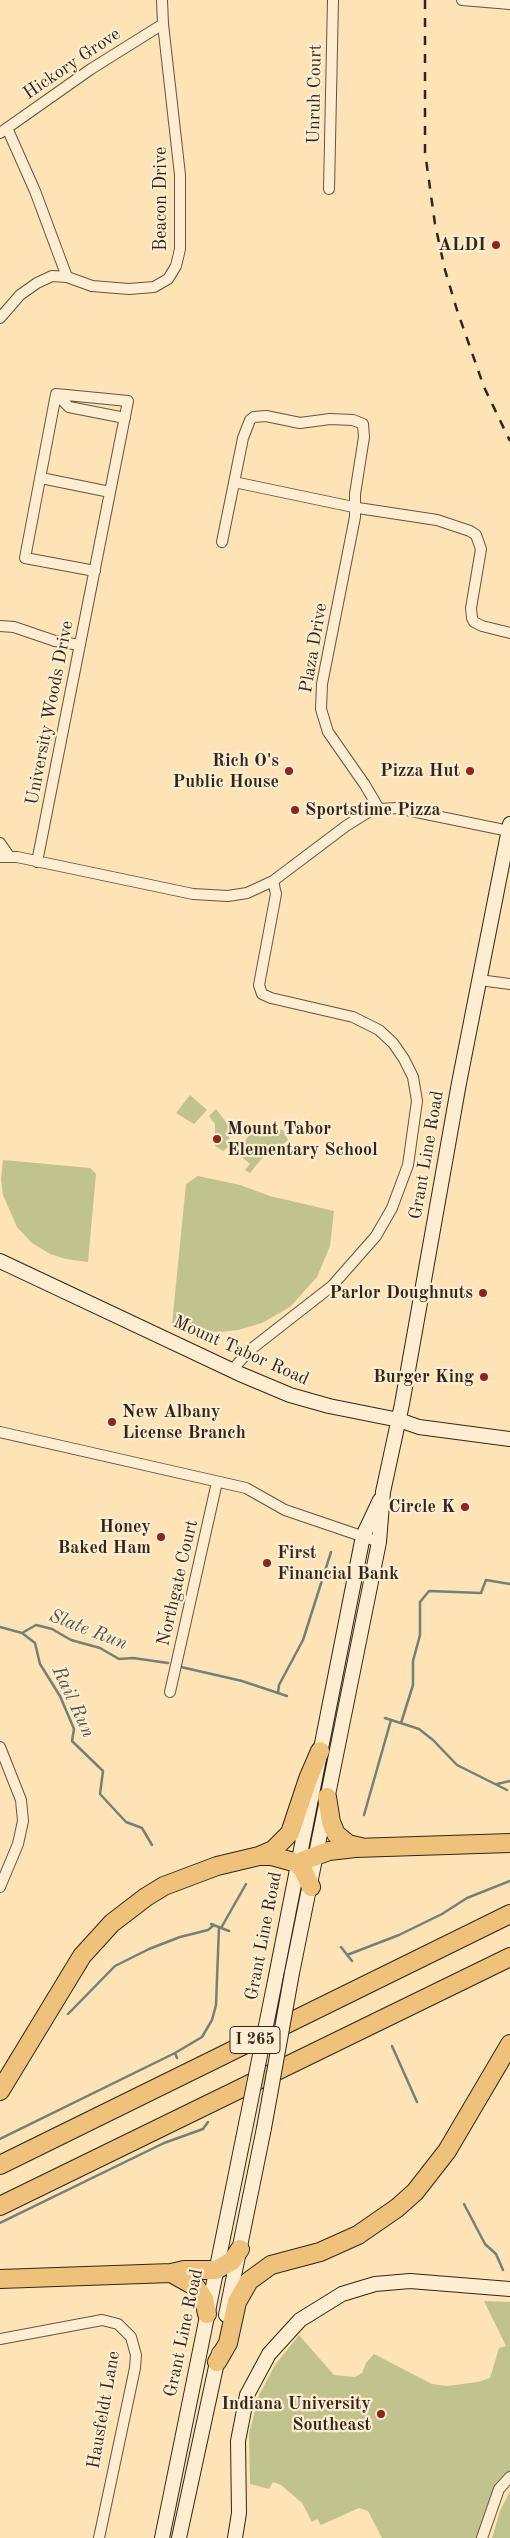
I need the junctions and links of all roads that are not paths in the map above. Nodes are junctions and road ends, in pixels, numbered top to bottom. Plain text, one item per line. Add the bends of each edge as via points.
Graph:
1 (162, 0) edge
2 (333, 0) edge
3 (462, 0) edge
4 (510, 4) edge
5 (163, 24) junction
6 (4, 131) edge
7 (329, 189) dead end
8 (67, 277) junction
9 (0, 318) edge
10 (56, 394) junction
11 (125, 418) junction
12 (41, 478) junction
13 (234, 482) junction
14 (110, 492) junction
15 (355, 507) junction
16 (222, 542) dead end
17 (95, 571) junction
18 (0, 626) edge
19 (510, 633) edge
20 (80, 645) junction
21 (378, 809) junction
22 (509, 828) edge
23 (0, 843) edge
24 (5, 857) edge
25 (37, 862) junction
26 (272, 881) junction
27 (479, 980) junction
28 (510, 984) edge
29 (0, 1261) edge
30 (232, 1370) junction
31 (399, 1420) junction
32 (0, 1432) edge
33 (510, 1439) edge
34 (217, 1482) junction
35 (383, 1492) junction
36 (362, 1536) junction
37 (379, 1542) junction
38 (170, 1692) dead end
39 (0, 1747) edge
40 (320, 1751) junction
41 (327, 1797) junction
42 (510, 1843) edge
43 (372, 1847) junction
44 (259, 1856) junction
45 (315, 1856) junction
46 (297, 1864) junction
47 (0, 1887) edge
48 (311, 1887) junction
49 (510, 1914) edge
50 (510, 1957) edge
51 (510, 2044) edge
52 (0, 2091) edge
53 (0, 2164) edge
54 (0, 2206) edge
55 (229, 2260) junction
56 (265, 2269) junction
57 (172, 2274) junction
58 (0, 2279) edge
59 (510, 2289) edge
60 (207, 2314) junction
61 (0, 2339) edge
62 (217, 2362) junction
63 (510, 2477) edge
64 (99, 2538) edge
65 (162, 2538) edge
66 (179, 2538) edge
67 (235, 2538) edge
68 (482, 2538) edge

1 - 5 street, Beacon Drive
2 - 7 street, Unruh Court
3 - 4 street
5 - 6 street, Hickory Grove via 91,69
5 - 8 street, Beacon Drive via 179,154 181,218 176,266 162,284 146,289 92,286
6 - 8 street via 35,191
8 - 9 street via 52,276 37,283 20,295
10 - 11 street via 70,407
10 - 11 street, University Woods Drive via 128,401
10 - 12 street
11 - 14 street, University Woods Drive
12 - 14 street
12 - 17 street via 25,558
13 - 15 street
13 - 15 street, Plaza Drive via 247,425 254,417 266,416 300,423 353,420 361,422 365,429
13 - 16 street, Plaza Drive
14 - 17 street, University Woods Drive
15 - 19 street via 437,520 470,531 480,542 481,549 472,618 482,626
15 - 21 street, Plaza Drive via 320,709 328,732
17 - 20 street, University Woods Drive
18 - 20 street
20 - 25 street, University Woods Drive
21 - 22 street via 397,808
21 - 26 street via 354,821
22 - 27 main road, Grant Line Road
23 - 24 street
24 - 25 street
25 - 26 street via 193,894 228,896 247,893
26 - 30 street via 276,894 259,985 262,994 353,1017 379,1030 404,1059 413,1078 417,1101 408,1165 392,1208 376,1236 332,1286 250,1350
27 - 28 street
27 - 31 main road, Grant Line Road
29 - 30 main road, Mount Tabor Road
30 - 31 main road, Mount Tabor Road via 304,1400
31 - 33 main road, Mount Tabor Road via 419,1427
31 - 35 main road, Grant Line Road
32 - 34 street
34 - 36 street via 246,1488 285,1510
34 - 38 street, Northgate Court
35 - 36 main road, Grant Line Road
35 - 37 main road, Grant Line Road
36 - 37 street
36 - 40 main road, Grant Line Road
37 - 41 main road, Grant Line Road
39 - 47 street via 21,1800 23,1821 18,1844
40 - 44 highway via 290,1833 273,1850
40 - 46 main road, Grant Line Road
41 - 43 highway via 330,1822 336,1834 348,1844
41 - 45 main road, Grant Line Road
42 - 43 highway
43 - 45 highway via 329,1851
44 - 46 highway via 272,1856
44 - 52 highway via 218,1866 164,1886 112,1923 78,1963
45 - 46 highway
45 - 48 main road, Grant Line Road
46 - 48 highway via 304,1870
46 - 55 main road, Grant Line Road, bridge via 243,2139
48 - 55 main road, Grant Line Road, bridge via 264,2128
49 - 53 highway, I 265
50 - 54 highway, I 265
51 - 56 highway via 447,2151 415,2192 358,2235 320,2252
55 - 56 highway
55 - 57 highway
55 - 60 main road, Grant Line Road
55 - 62 main road, Grant Line Road
56 - 62 highway via 242,2290 228,2343
57 - 58 highway
57 - 60 highway via 196,2287 204,2299
59 - 67 main road via 410,2281 375,2284 342,2294 300,2320 269,2354 247,2395 238,2440 239,2513
60 - 65 main road, Grant Line Road
61 - 64 street, Hausfeldt Lane via 102,2320 118,2324 131,2337 136,2355 135,2368
62 - 66 main road, Grant Line Road
63 - 68 street via 499,2489

